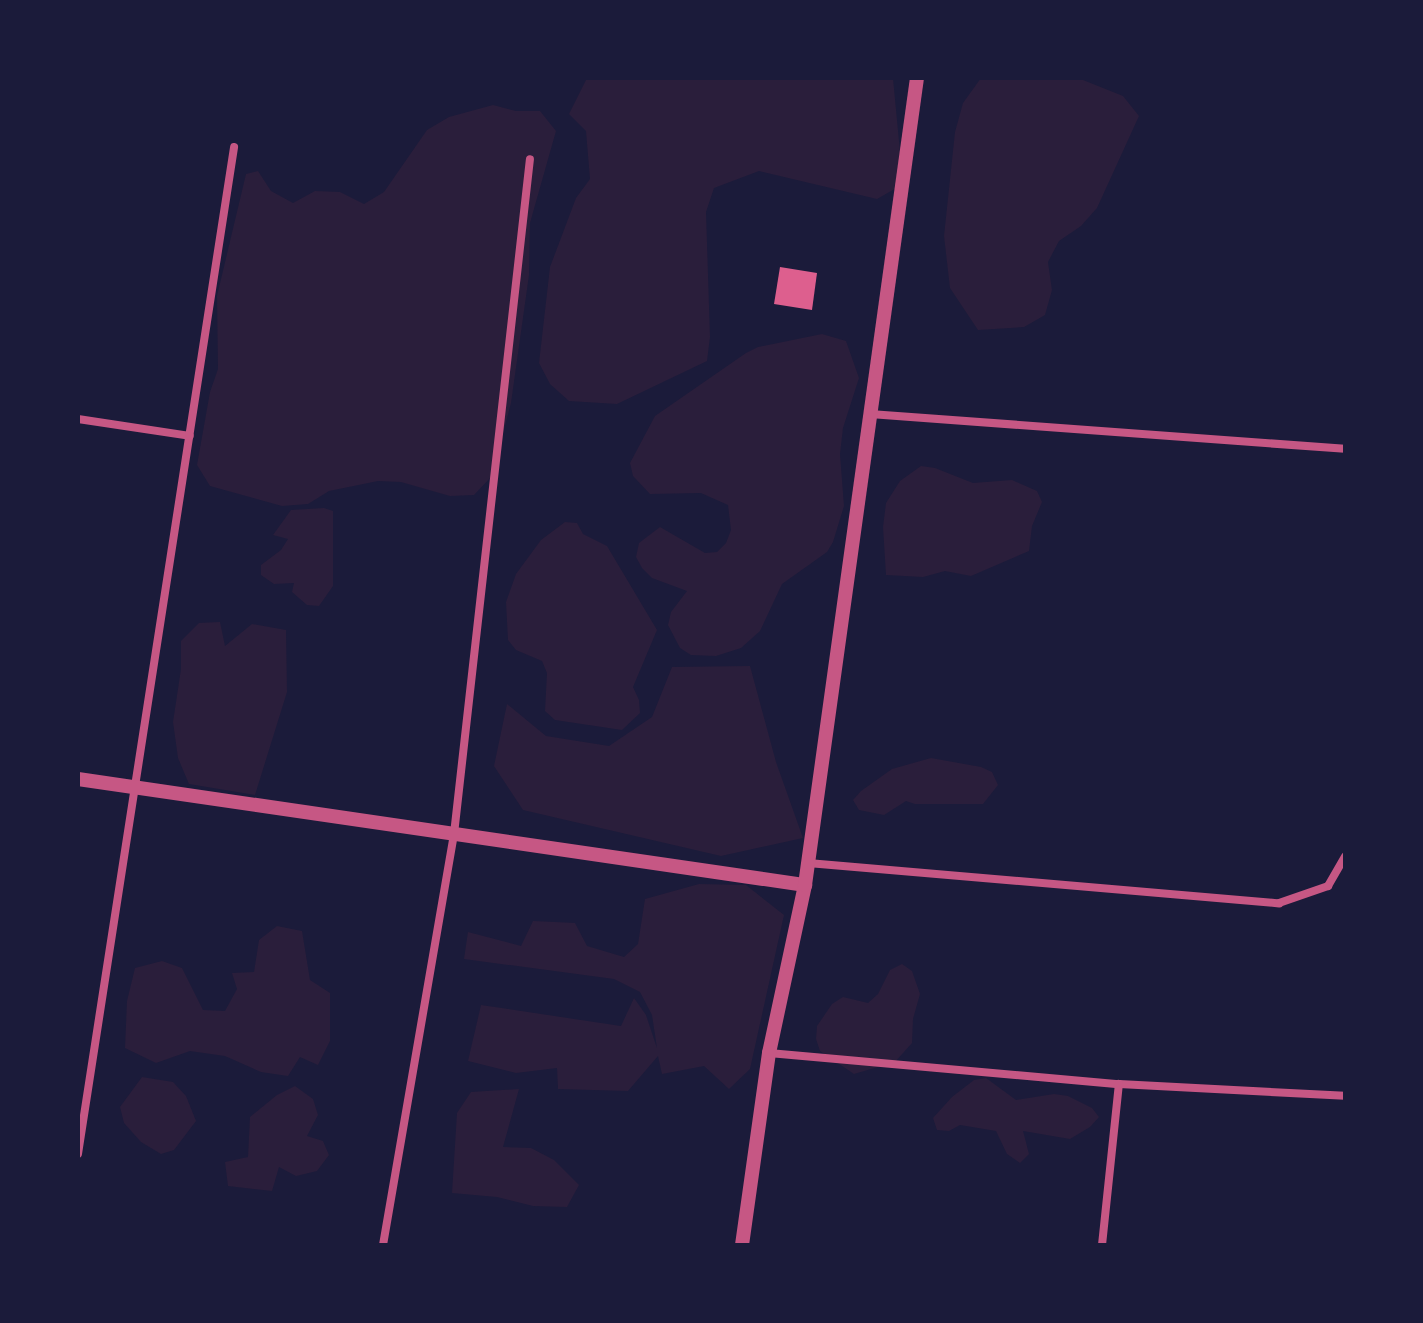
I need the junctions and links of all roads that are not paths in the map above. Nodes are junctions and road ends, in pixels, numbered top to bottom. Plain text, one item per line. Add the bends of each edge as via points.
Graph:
1 (917, 78) edge
2 (234, 147) dead end
3 (530, 159) dead end
4 (870, 414) junction
5 (78, 419) edge
6 (190, 436) junction
7 (1345, 449) edge
8 (78, 779) edge
9 (136, 788) junction
10 (454, 834) junction
11 (1345, 857) edge
12 (808, 863) junction
13 (805, 885) junction
14 (769, 1053) junction
15 (1119, 1084) junction
16 (1345, 1096) edge
17 (78, 1154) edge
18 (383, 1245) edge
19 (742, 1245) edge
20 (1102, 1245) edge

1 - 4 street
2 - 6 street
3 - 10 street
4 - 7 street
4 - 12 street
5 - 6 street
6 - 9 street
8 - 9 street
9 - 10 street
9 - 17 street
10 - 13 street
10 - 18 street
11 - 12 street via 1328,886 1279,903
12 - 13 street
13 - 14 street
14 - 15 street
14 - 19 street
15 - 16 street
15 - 20 street

